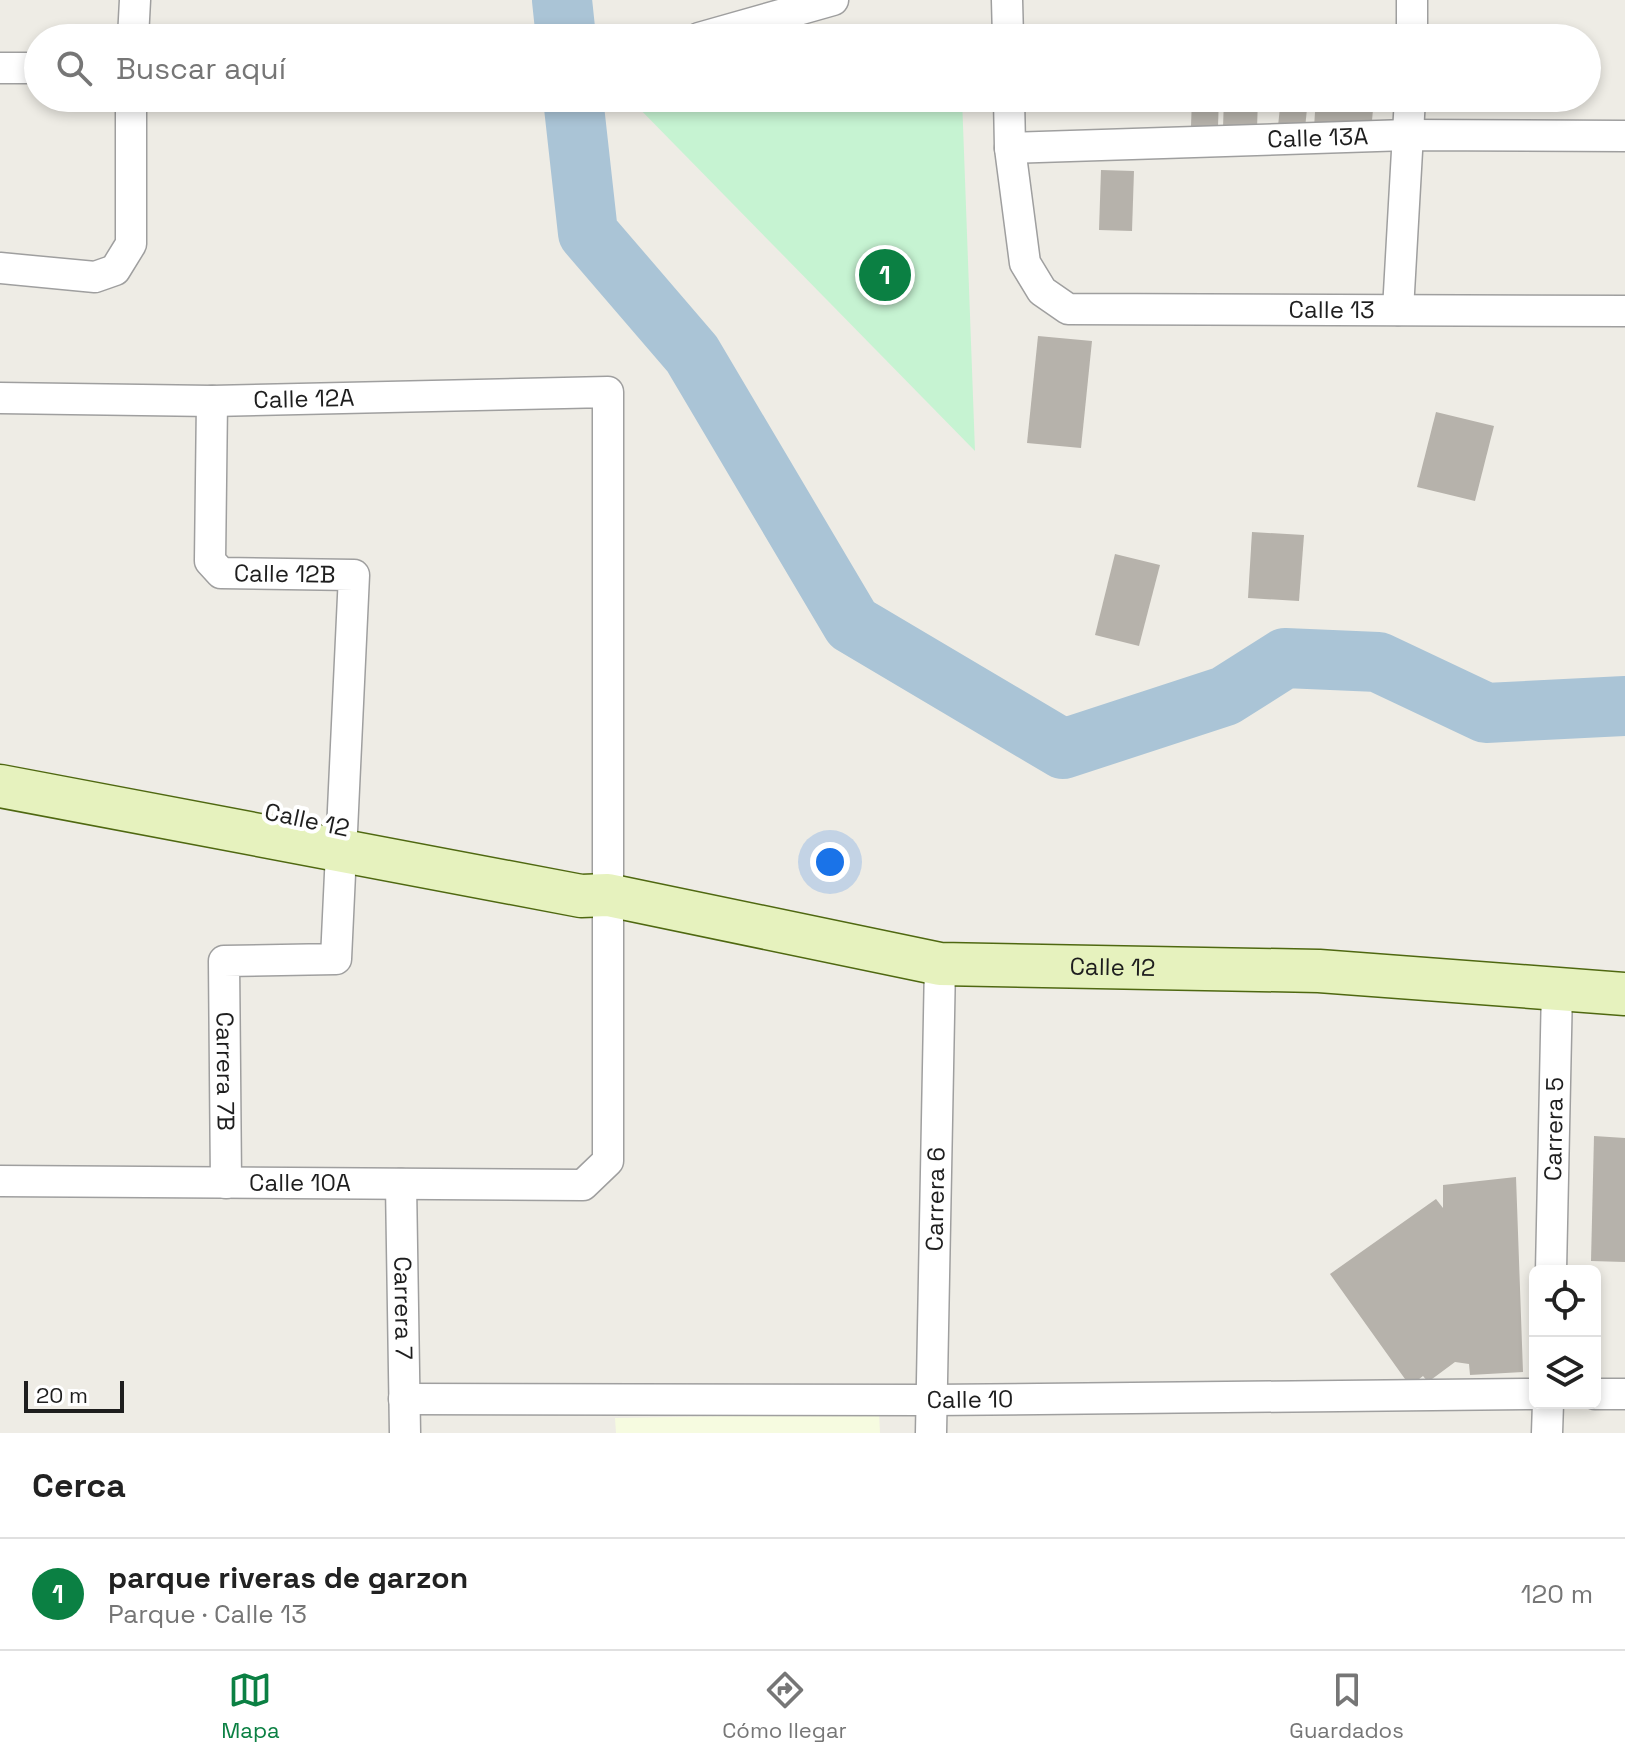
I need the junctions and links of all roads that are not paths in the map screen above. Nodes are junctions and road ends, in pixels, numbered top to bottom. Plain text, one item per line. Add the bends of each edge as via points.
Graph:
1 (135, 0) edge
2 (833, 0) edge
3 (1007, 0) edge
4 (1412, 0) edge
5 (134, 24) edge
6 (748, 24) edge
7 (1008, 24) edge
8 (1412, 24) edge
9 (0, 68) edge
10 (24, 68) edge
11 (131, 112) edge
12 (1009, 112) edge
13 (1409, 112) edge
14 (1407, 135) junction
15 (1625, 136) edge
16 (1010, 148) junction
17 (0, 268) edge
18 (1398, 310) junction
19 (1625, 311) edge
20 (0, 398) edge
21 (212, 401) junction
22 (0, 757) edge
23 (0, 786) edge
24 (341, 839) junction
25 (608, 895) junction
26 (940, 964) junction
27 (1557, 988) junction
28 (1625, 994) edge
29 (0, 1181) edge
30 (226, 1183) junction
31 (401, 1184) junction
32 (1551, 1265) edge
33 (1529, 1394) edge
34 (1601, 1394) edge
35 (1625, 1394) edge
36 (404, 1399) junction
37 (931, 1400) junction
38 (1548, 1409) edge
39 (405, 1433) edge
40 (931, 1433) edge
41 (1547, 1433) edge

1 - 5 street
2 - 6 street
3 - 7 street
4 - 8 street
9 - 10 street
11 - 17 street via 131,244 115,270 95,277
12 - 16 street
13 - 14 street
14 - 15 street, Calle 13A
14 - 16 street, Calle 13A
14 - 18 street
16 - 18 street, Calle 13 via 1025,263 1042,291 1068,309
18 - 19 street, Calle 13
20 - 21 street, Calle 12A
21 - 24 street, Calle 12B via 210,561 216,569 354,575
21 - 25 street, Calle 12A via 608,392
22 - 24 street, Calle 12
23 - 24 street, Calle 12
24 - 25 street, Calle 12 via 584,876
24 - 30 street, Carrera 7B via 336,959 224,961
25 - 26 street, Calle 12
25 - 31 street, Calle 10A via 608,1161 583,1185
26 - 27 street, Calle 12 via 1319,971
26 - 37 street, Carrera 6
27 - 28 street, Calle 12
27 - 32 street, Carrera 5
29 - 30 street, Calle 10A
30 - 31 street, Calle 10A
31 - 36 street, Carrera 7
33 - 37 street, Calle 10
34 - 35 street
36 - 37 street, Calle 10
36 - 39 street, Carrera 7
37 - 40 street, Carrera 6
38 - 41 street

